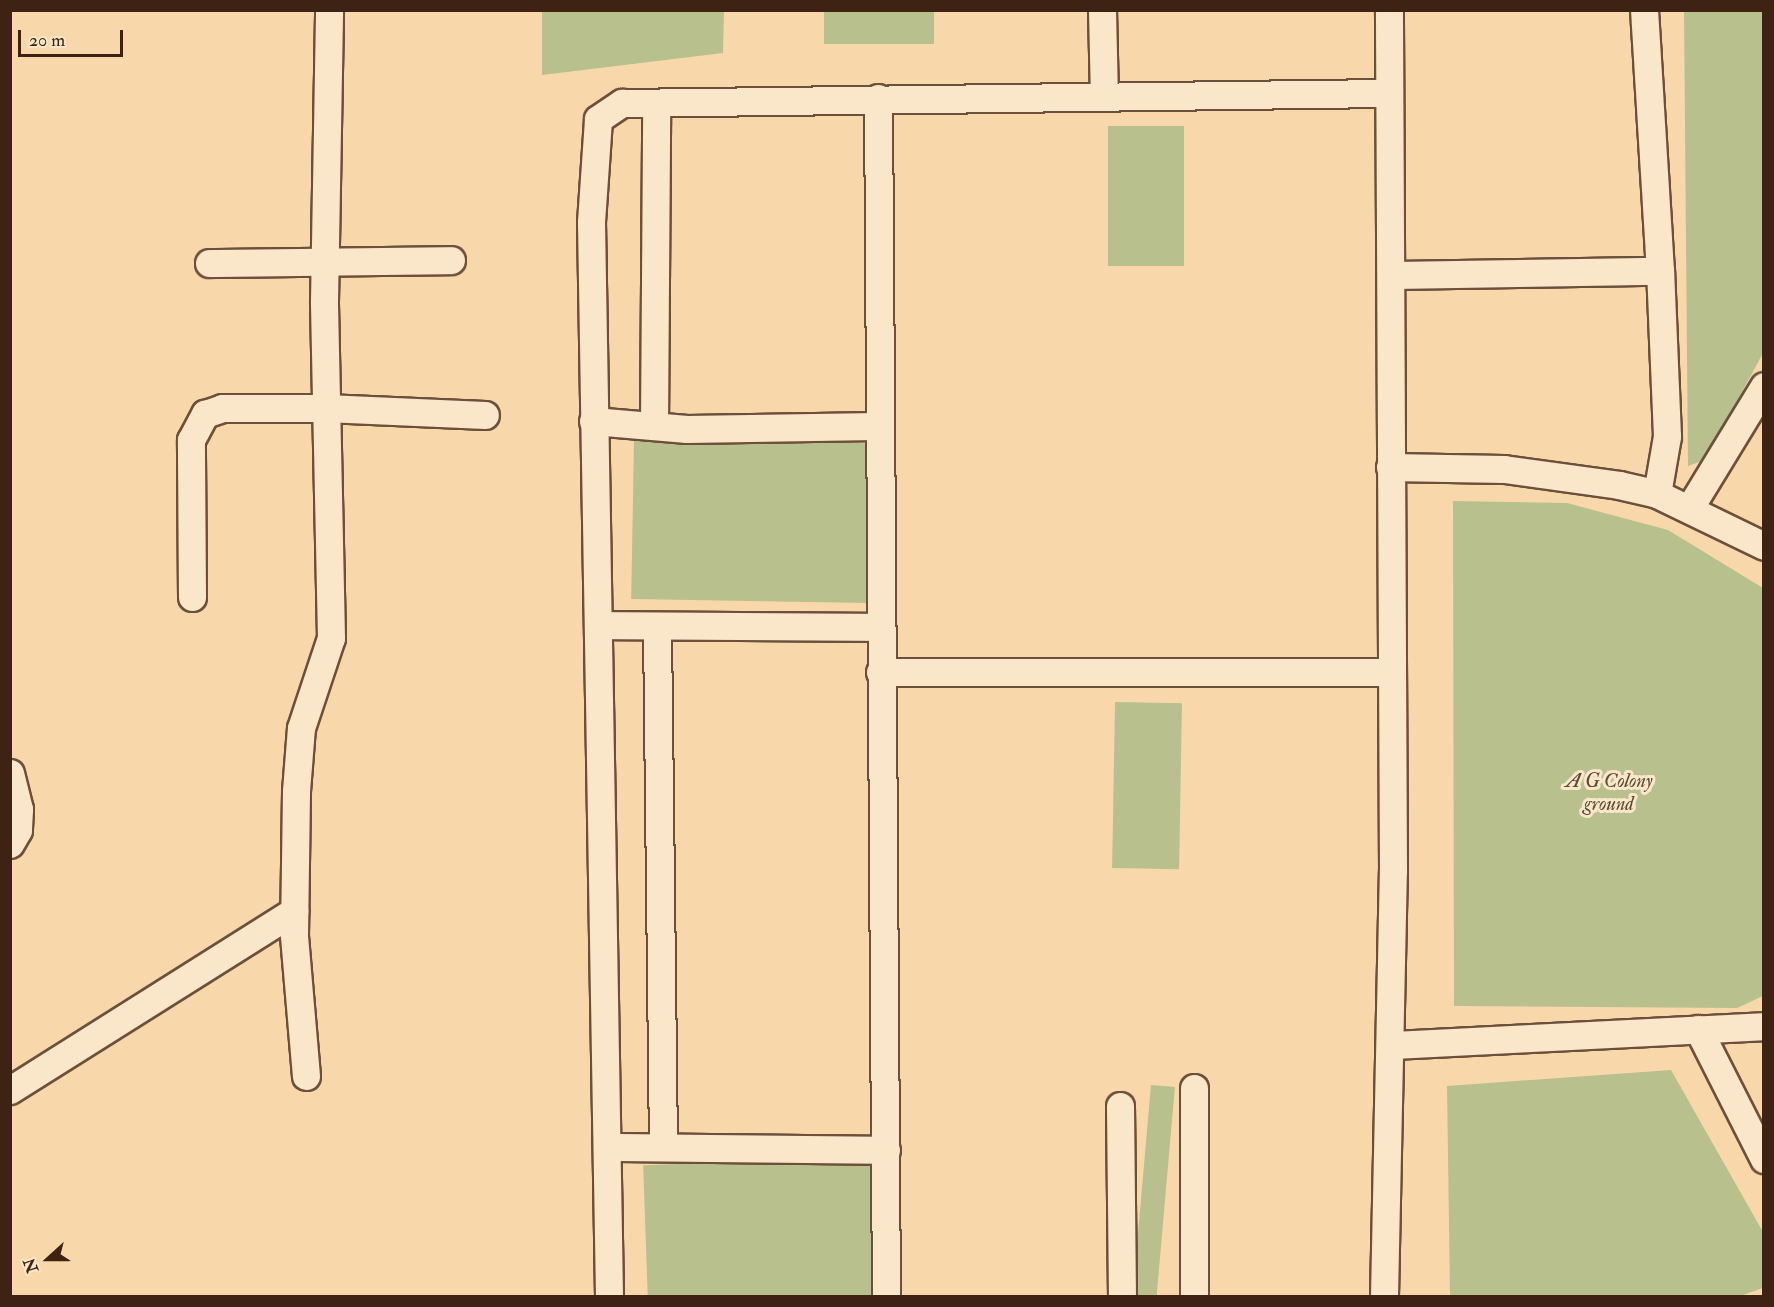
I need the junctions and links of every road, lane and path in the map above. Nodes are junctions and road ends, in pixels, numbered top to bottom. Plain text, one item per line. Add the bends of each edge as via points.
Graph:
1 (329, 10) edge
2 (1102, 10) edge
3 (1389, 10) edge
4 (1644, 10) edge
5 (1389, 93) junction
6 (1104, 95) junction
7 (878, 98) junction
8 (656, 103) junction
9 (451, 260) dead end
10 (209, 263) dead end
11 (325, 264) junction
12 (1660, 271) junction
13 (1392, 275) junction
14 (1764, 386) edge
15 (325, 408) junction
16 (484, 415) dead end
17 (593, 421) junction
18 (654, 425) junction
19 (877, 426) junction
20 (1390, 467) junction
21 (1657, 494) junction
22 (1689, 509) junction
23 (1764, 546) edge
24 (192, 597) dead end
25 (599, 625) junction
26 (657, 627) junction
27 (878, 627) junction
28 (880, 672) junction
29 (1392, 672) junction
30 (10, 773) edge
31 (10, 844) edge
32 (294, 911) junction
33 (1764, 1026) edge
34 (1698, 1029) junction
35 (1392, 1045) junction
36 (306, 1076) dead end
37 (1194, 1088) dead end
38 (10, 1090) edge
39 (1120, 1106) dead end
40 (608, 1147) junction
41 (663, 1147) junction
42 (886, 1150) junction
43 (1764, 1159) edge
44 (609, 1296) edge
45 (886, 1296) edge
46 (1122, 1296) edge
47 (1194, 1296) edge
48 (1384, 1296) edge

1 - 11 street
2 - 6 street
3 - 5 street
4 - 12 street
5 - 6 street
5 - 13 street
6 - 7 street
7 - 8 street
7 - 19 street
8 - 17 street via 611,106 594,129
8 - 18 street
9 - 11 street
10 - 11 street
11 - 15 street
12 - 13 street
12 - 21 street via 1667,426
13 - 20 street
14 - 22 street
15 - 16 street
15 - 24 street via 222,408 195,424 190,482
15 - 32 street via 331,638 300,737
17 - 18 street
17 - 25 street
18 - 19 street
19 - 27 street
20 - 21 street via 1558,475
20 - 29 street
21 - 22 street
22 - 23 street
25 - 26 street
25 - 40 street
26 - 27 street
26 - 41 street
27 - 28 street
28 - 29 street
28 - 42 street
29 - 35 street
30 - 31 street via 19,808 18,830
32 - 36 street
32 - 38 street
33 - 34 street
34 - 35 street
34 - 43 street
35 - 48 street
37 - 47 street
39 - 46 street
40 - 41 street
40 - 44 street
41 - 42 street
42 - 45 street

